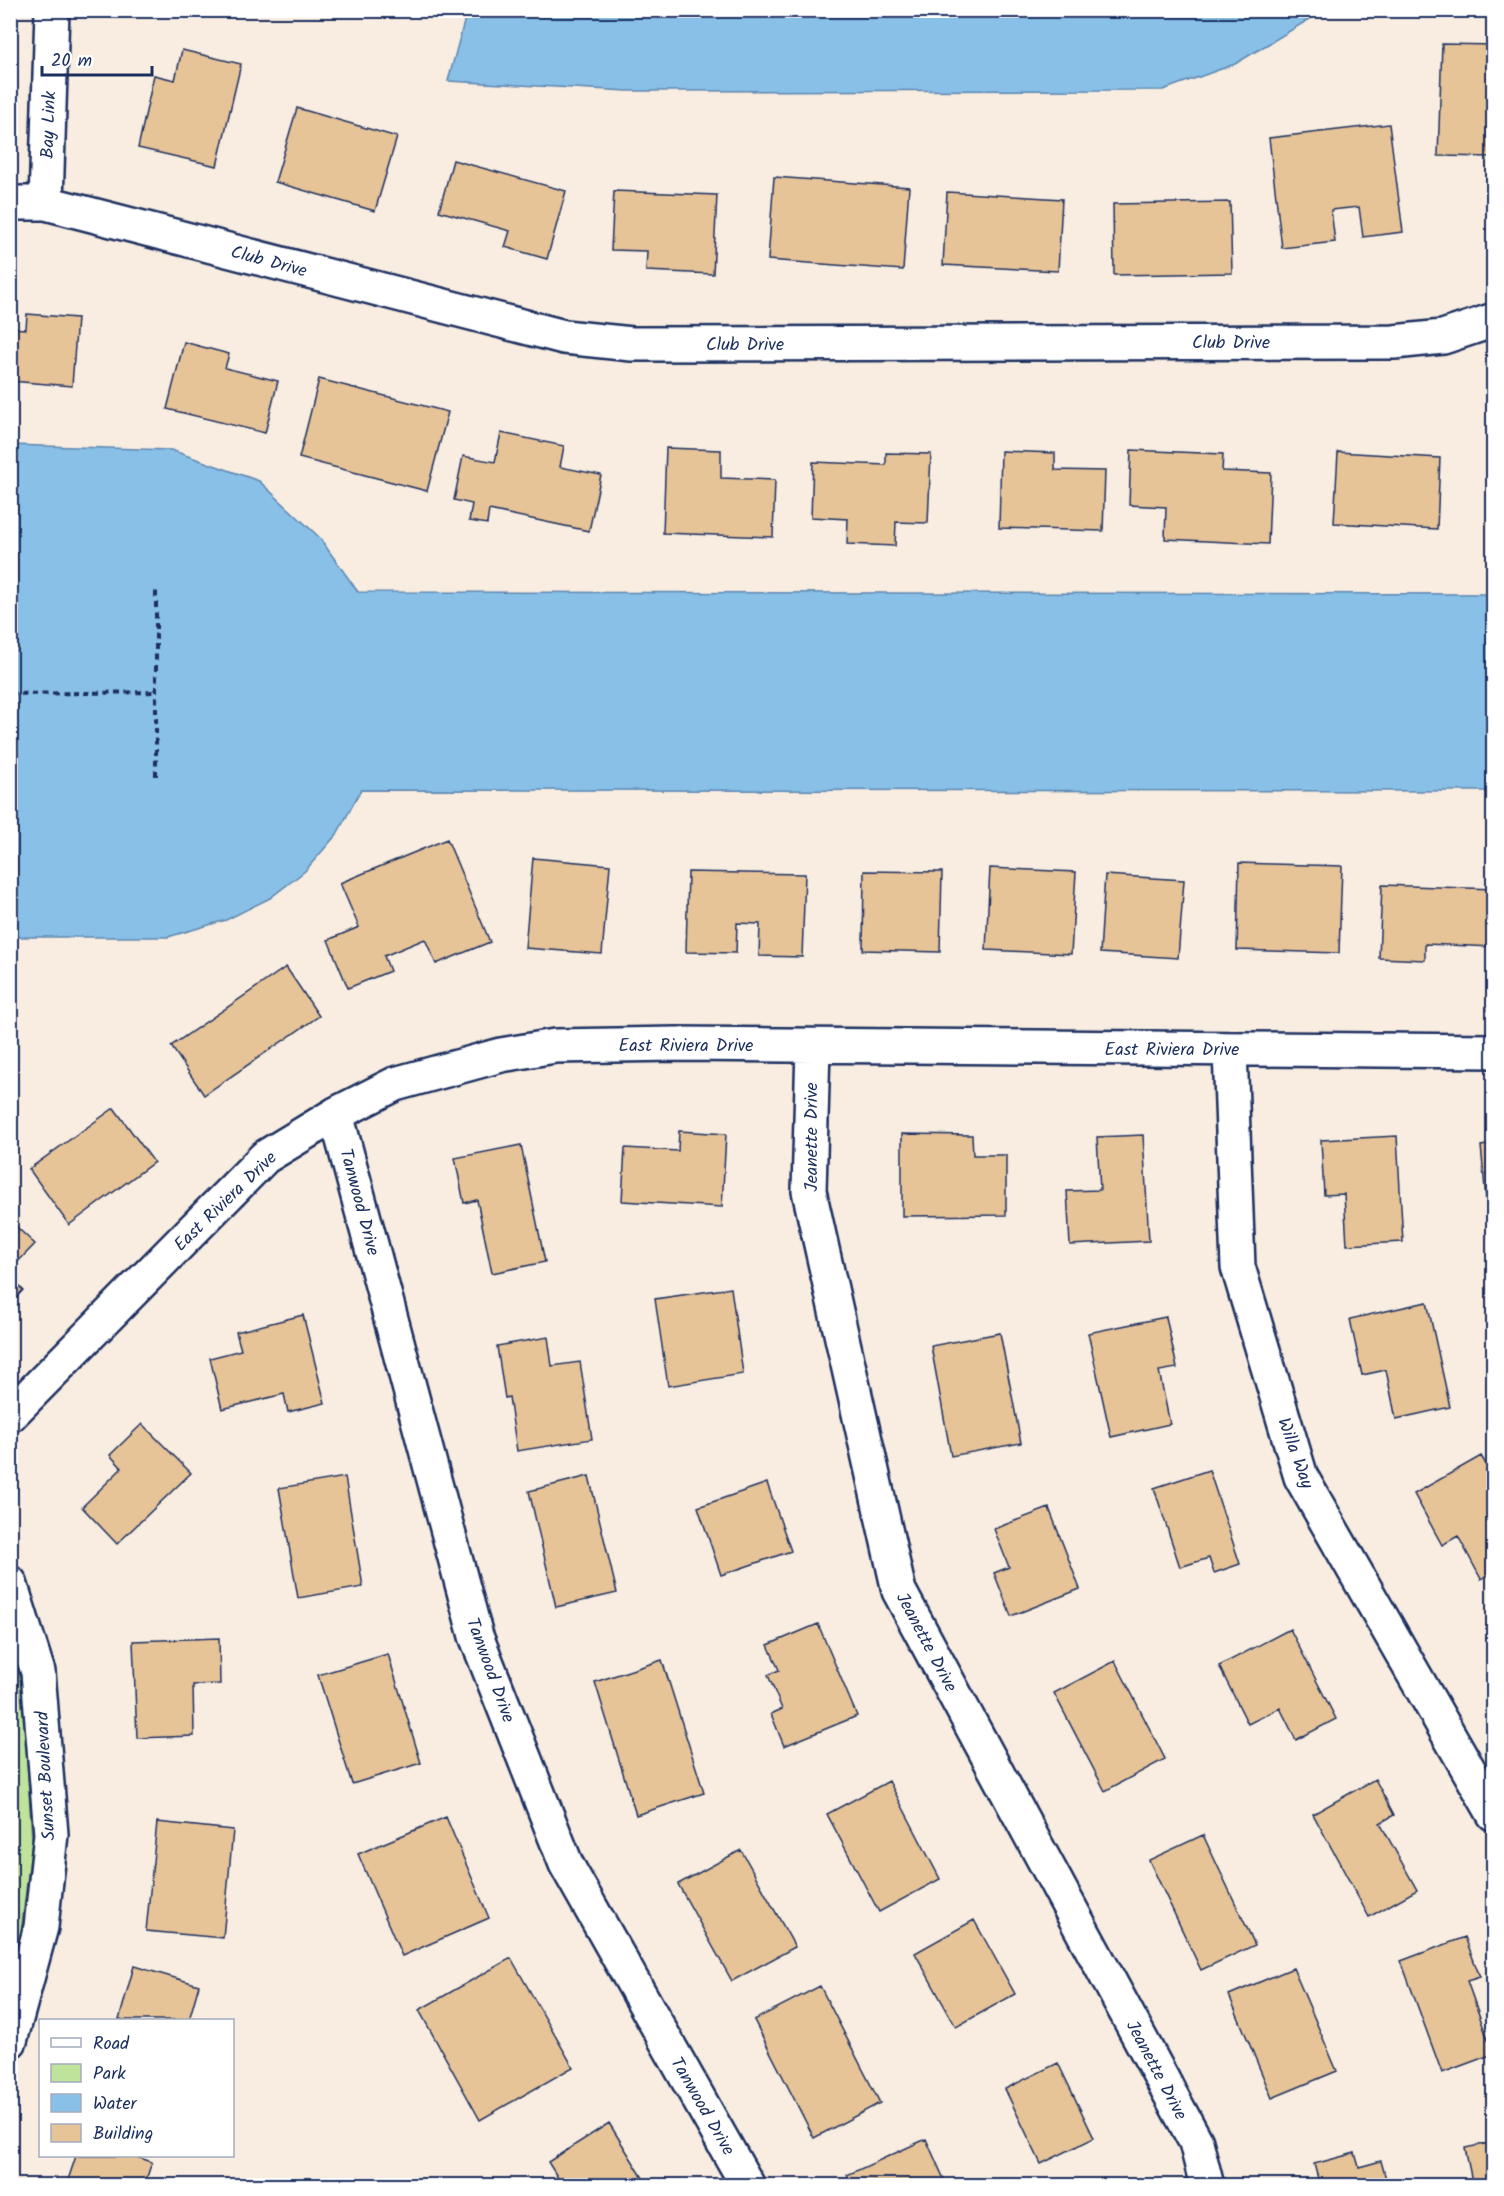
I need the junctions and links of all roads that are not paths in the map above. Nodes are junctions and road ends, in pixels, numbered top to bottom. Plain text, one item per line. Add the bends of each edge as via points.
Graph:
1 (52, 10) edge
2 (10, 203) edge
3 (46, 203) junction
4 (1494, 320) edge
5 (813, 1047) junction
6 (1230, 1050) junction
7 (1494, 1051) edge
8 (336, 1114) junction
9 (10, 1415) edge
10 (10, 1583) edge
11 (1494, 1814) edge
12 (10, 2041) edge
13 (748, 2186) edge
14 (1207, 2186) edge

1 - 3 street, Bay Link
2 - 3 street, Club Drive
3 - 4 street, Club Drive via 564,337 632,344 1394,342 1443,337
5 - 6 street, East Riviera Drive
5 - 8 street, East Riviera Drive via 555,1046 501,1055 395,1084
5 - 14 street, Jeanette Drive via 809,1191 899,1591 1196,2142
6 - 7 street, East Riviera Drive
6 - 11 street, Willa Way via 1238,1267 1301,1477
8 - 9 street, East Riviera Drive via 265,1157
8 - 13 street, Tanwood Drive via 476,1636 566,1864
10 - 12 street, Sunset Boulevard via 38,1672 51,1834 41,1927

